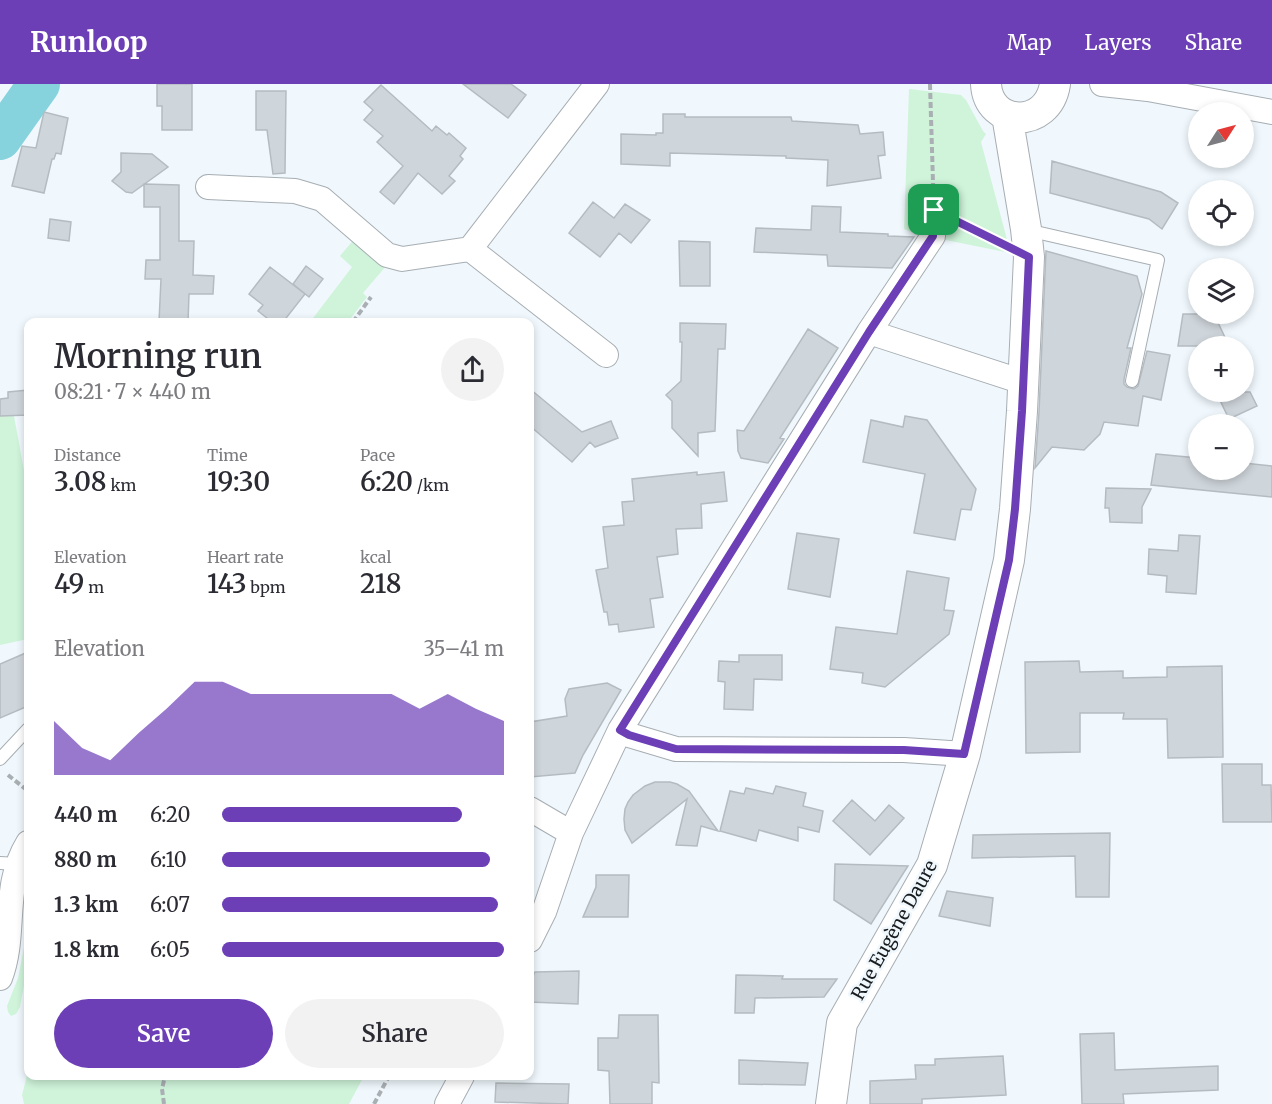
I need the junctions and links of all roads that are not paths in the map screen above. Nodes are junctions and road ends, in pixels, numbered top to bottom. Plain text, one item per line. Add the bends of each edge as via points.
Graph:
1 (597, 84) edge
2 (986, 84) edge
3 (1055, 84) edge
4 (1102, 84) edge
5 (1272, 112) edge
6 (1007, 115) junction
7 (208, 187) dead end
8 (933, 236) road end
9 (1028, 243) junction
10 (470, 249) junction
11 (869, 332) junction
12 (606, 355) dead end
13 (1132, 381) dead end
14 (1023, 382) junction
15 (620, 730) junction
16 (24, 733) edge
17 (964, 754) junction
18 (0, 759) edge
19 (534, 811) edge
20 (571, 833) junction
21 (16, 857) edge
22 (534, 932) edge
23 (0, 978) edge
24 (460, 1080) edge
25 (447, 1104) edge
26 (831, 1104) edge

1 - 10 street
2 - 6 street via 990,101
3 - 6 street via 1048,104 1040,112 1018,118
4 - 5 street
6 - 9 street, Rue Eugène Daure
7 - 10 street via 295,190 322,199 387,255 402,260
8 - 11 street
9 - 13 lane via 1158,260
9 - 14 street, Rue Eugène Daure
10 - 12 street
11 - 14 street
11 - 15 street
14 - 17 street, Rue Eugène Daure via 1009,560
15 - 17 street via 676,749
15 - 20 street
16 - 18 lane
17 - 26 street, Rue Eugène Daure via 932,866 842,1023
19 - 20 street
20 - 22 street
21 - 23 street via 5,965
24 - 25 street

